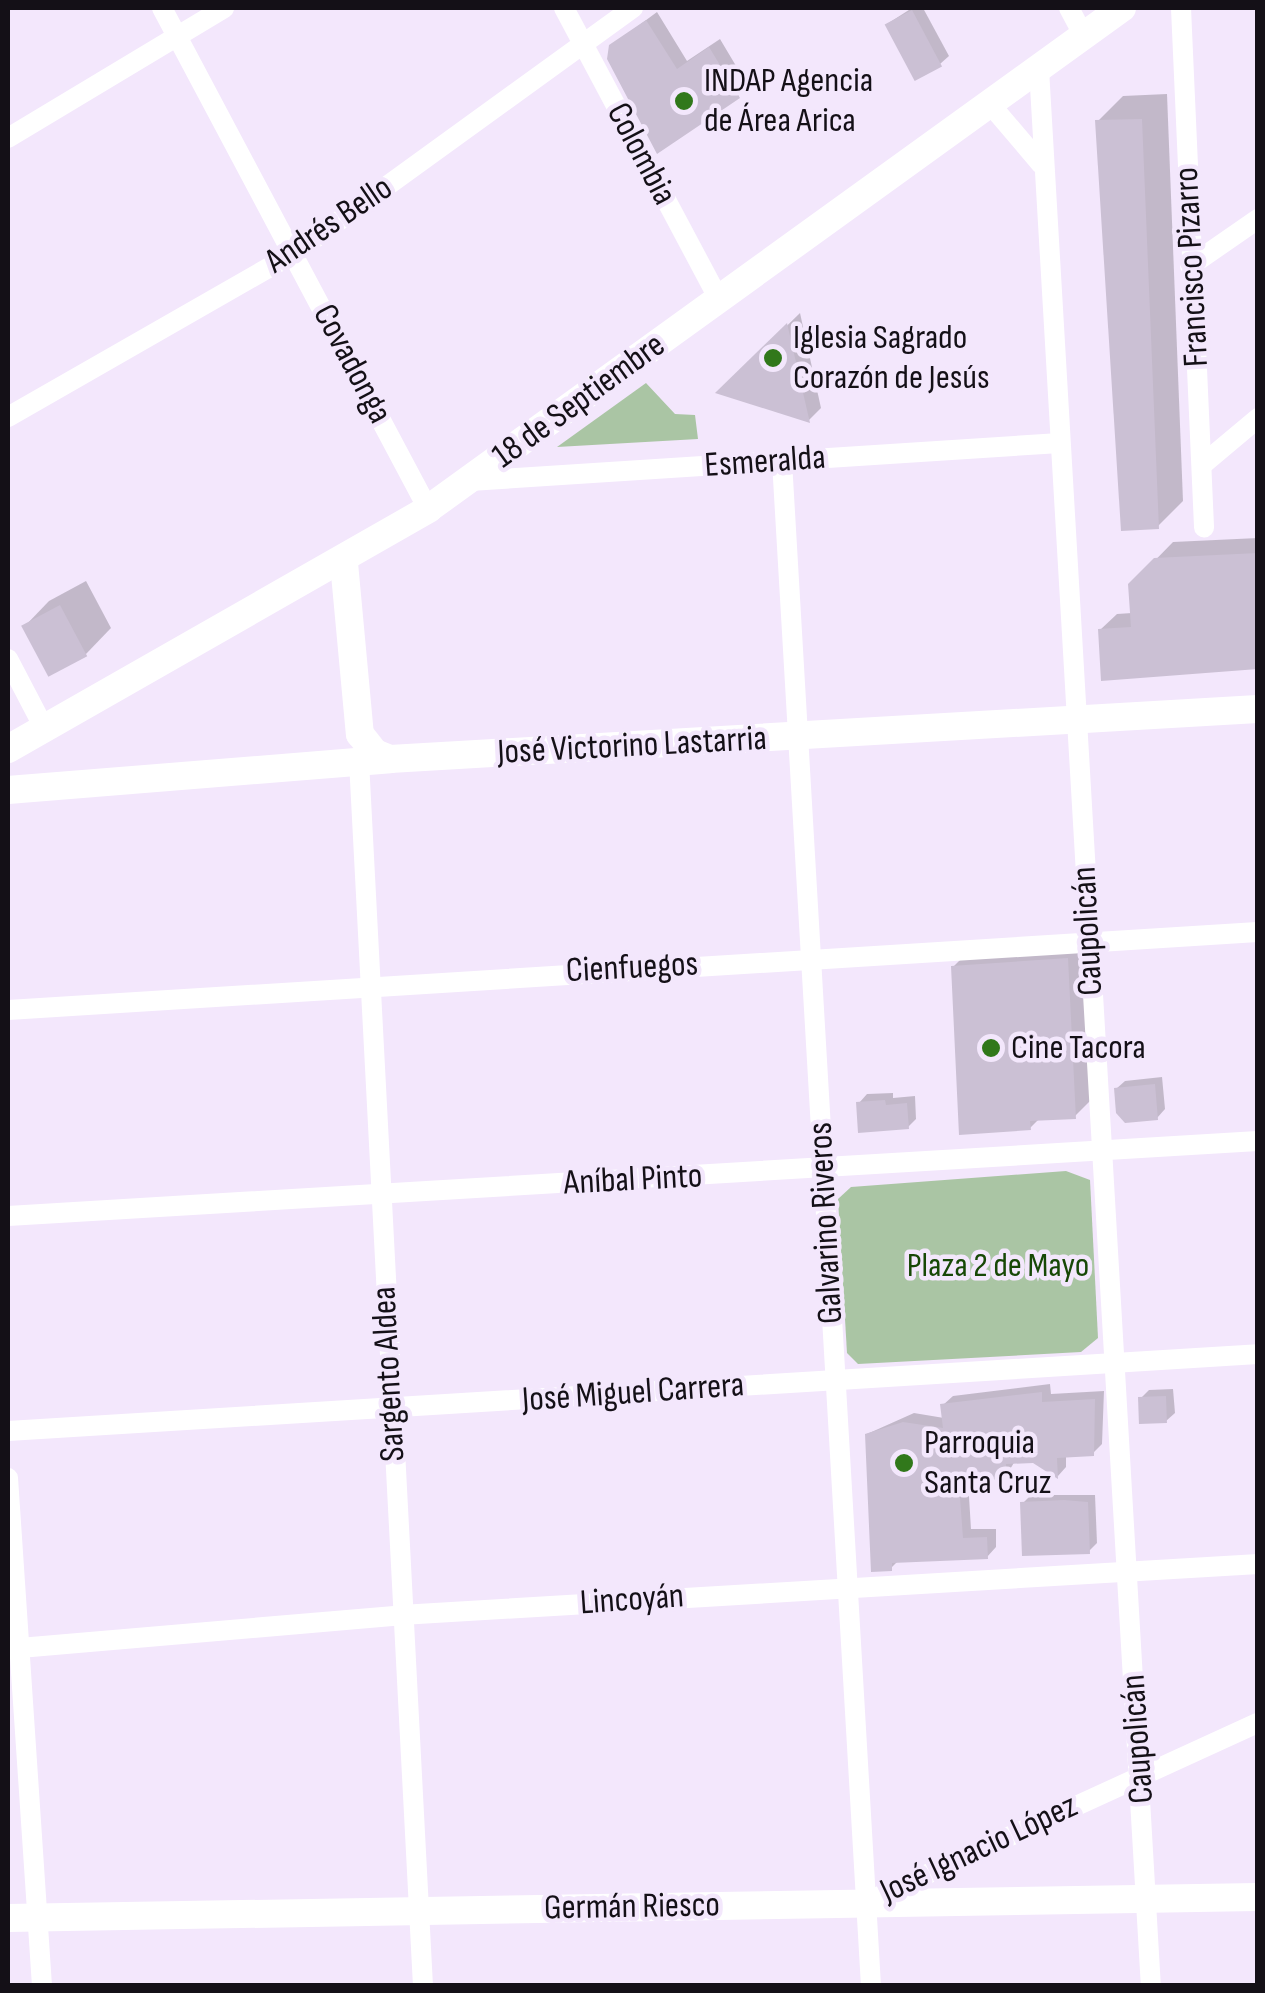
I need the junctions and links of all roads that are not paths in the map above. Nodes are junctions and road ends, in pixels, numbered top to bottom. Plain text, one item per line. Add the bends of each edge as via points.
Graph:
1 (162, 8) edge
2 (224, 8) edge
3 (564, 8) edge
4 (633, 8) edge
5 (1069, 8) edge
6 (1122, 8) edge
7 (1181, 8) edge
8 (1084, 36) junction
9 (180, 39) junction
10 (583, 44) junction
11 (1039, 68) junction
12 (990, 104) junction
13 (8, 138) edge
14 (1045, 175) junction
15 (1258, 220) edge
16 (293, 254) junction
17 (1190, 266) junction
18 (719, 300) junction
19 (8, 417) edge
20 (1258, 418) edge
21 (1060, 443) junction
22 (782, 461) junction
23 (1202, 466) junction
24 (470, 480) junction
25 (428, 509) junction
26 (1204, 527) dead end
27 (344, 563) junction
28 (8, 659) edge
29 (1258, 710) edge
30 (1075, 721) junction
31 (44, 728) junction
32 (798, 736) junction
33 (8, 750) edge
34 (390, 759) junction
35 (358, 762) junction
36 (8, 790) edge
37 (1258, 932) edge
38 (1088, 943) junction
39 (811, 958) junction
40 (370, 983) junction
41 (8, 1010) edge
42 (1258, 1142) edge
43 (1101, 1152) junction
44 (823, 1169) junction
45 (380, 1194) junction
46 (8, 1216) edge
47 (1258, 1354) edge
48 (1114, 1360) junction
49 (836, 1379) junction
50 (391, 1408) junction
51 (8, 1431) edge
52 (8, 1478) edge
53 (1258, 1564) edge
54 (1126, 1570) junction
55 (847, 1586) junction
56 (402, 1615) junction
57 (13, 1649) edge
58 (1258, 1722) edge
59 (1141, 1774) junction
60 (1258, 1897) edge
61 (1146, 1899) junction
62 (866, 1903) junction
63 (416, 1910) junction
64 (38, 1917) junction
65 (8, 1918) edge
66 (42, 1986) edge
67 (423, 1986) edge
68 (871, 1986) edge
69 (1150, 1986) edge

1 - 9 street, Covadonga
2 - 9 street
3 - 10 street, Colombia
4 - 10 street, Andrés Bello
5 - 8 street
6 - 8 main road, 18 de Septiembre
7 - 17 street, Francisco Pizarro
8 - 11 main road, 18 de Septiembre
9 - 13 street
9 - 16 street, Covadonga
10 - 16 street, Andrés Bello
10 - 18 street, Colombia
11 - 12 main road, 18 de Septiembre
11 - 14 street, Caupolicán
12 - 14 street, Caupolicán via 1030,144
12 - 18 main road, 18 de Septiembre
14 - 21 street, Caupolicán
15 - 17 street
16 - 19 street, Andrés Bello
16 - 25 street, Covadonga
17 - 23 street, Francisco Pizarro
18 - 24 main road, 18 de Septiembre
20 - 23 street
21 - 22 street, Esmeralda
21 - 30 street, Caupolicán
22 - 24 street, Esmeralda
22 - 32 street, Galvarino Riveros
23 - 26 street, Francisco Pizarro
24 - 25 main road, 18 de Septiembre
25 - 27 main road, 18 de Septiembre
27 - 31 main road, 18 de Septiembre
27 - 34 main road via 360,734 374,753
28 - 31 street
29 - 30 main road, José Victorino Lastarria
30 - 32 main road, José Victorino Lastarria
30 - 38 street, Caupolicán
31 - 33 main road, 18 de Septiembre
32 - 34 main road, José Victorino Lastarria
32 - 39 street, Galvarino Riveros
34 - 35 main road, José Victorino Lastarria
35 - 36 main road, José Victorino Lastarria
35 - 40 street, Sargento Aldea
37 - 38 street, Cienfuegos
38 - 39 street, Cienfuegos
38 - 43 street, Caupolicán
39 - 40 street, Cienfuegos
39 - 44 street, Galvarino Riveros
40 - 41 street, Cienfuegos
40 - 45 street, Sargento Aldea
42 - 43 street, Aníbal Pinto
43 - 44 street, Aníbal Pinto
43 - 48 street, Caupolicán
44 - 45 street, Aníbal Pinto
44 - 49 street, Galvarino Riveros
45 - 46 street, Aníbal Pinto
45 - 50 street, Sargento Aldea
47 - 48 street, José Miguel Carrera
48 - 49 street, José Miguel Carrera
48 - 54 street, Caupolicán
49 - 50 street, José Miguel Carrera
49 - 55 street, Galvarino Riveros
50 - 51 street, José Miguel Carrera
50 - 56 street, Sargento Aldea
52 - 57 street
53 - 54 street, Lincoyán
54 - 55 street, Lincoyán
54 - 59 street, Caupolicán
55 - 56 street, Lincoyán
55 - 62 street, Galvarino Riveros
56 - 57 street, Lincoyán
56 - 63 street, Sargento Aldea
57 - 64 street
58 - 59 street, José Ignacio López
59 - 61 street, Caupolicán
59 - 62 street, José Ignacio López
60 - 61 main road, Germán Riesco
61 - 62 main road, Germán Riesco
61 - 69 street, Caupolicán
62 - 63 main road, Germán Riesco
62 - 68 street, Galvarino Riveros
63 - 64 main road, Germán Riesco
63 - 67 street, Sargento Aldea
64 - 65 main road, Germán Riesco
64 - 66 street

